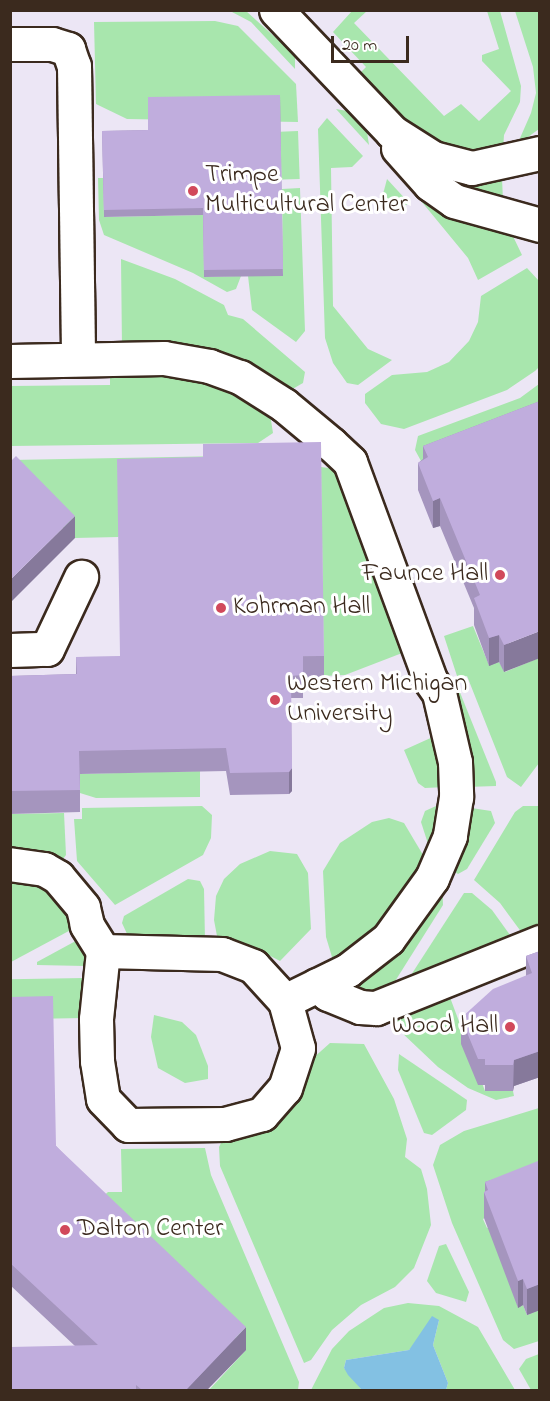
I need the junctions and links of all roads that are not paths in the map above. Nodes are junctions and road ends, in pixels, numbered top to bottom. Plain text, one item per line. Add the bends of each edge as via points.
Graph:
1 (276, 10) edge
2 (10, 44) edge
3 (392, 132) junction
4 (532, 155) edge
5 (539, 225) edge
6 (78, 359) junction
7 (10, 360) edge
8 (81, 577) dead end
9 (10, 650) edge
10 (10, 864) edge
11 (540, 942) edge
12 (104, 951) junction
13 (317, 985) junction
14 (285, 1001) junction

1 - 3 street
2 - 6 street via 52,44 68,49 74,66
3 - 4 street via 433,159 457,167 485,167
3 - 5 street via 394,143 430,184 454,201 478,211
6 - 7 street
6 - 13 street via 164,357 209,366 257,388 332,444 350,462 430,680 439,693 456,762 450,836 432,878 388,939 348,970
8 - 9 street via 47,649
10 - 12 street via 44,869 58,877 83,907 87,925
11 - 13 street via 376,1008 353,1004
12 - 14 street via 222,954 253,966
12 - 14 street via 96,1019 97,1061 103,1099 128,1125 225,1124 262,1114 285,1088 298,1048
13 - 14 street

